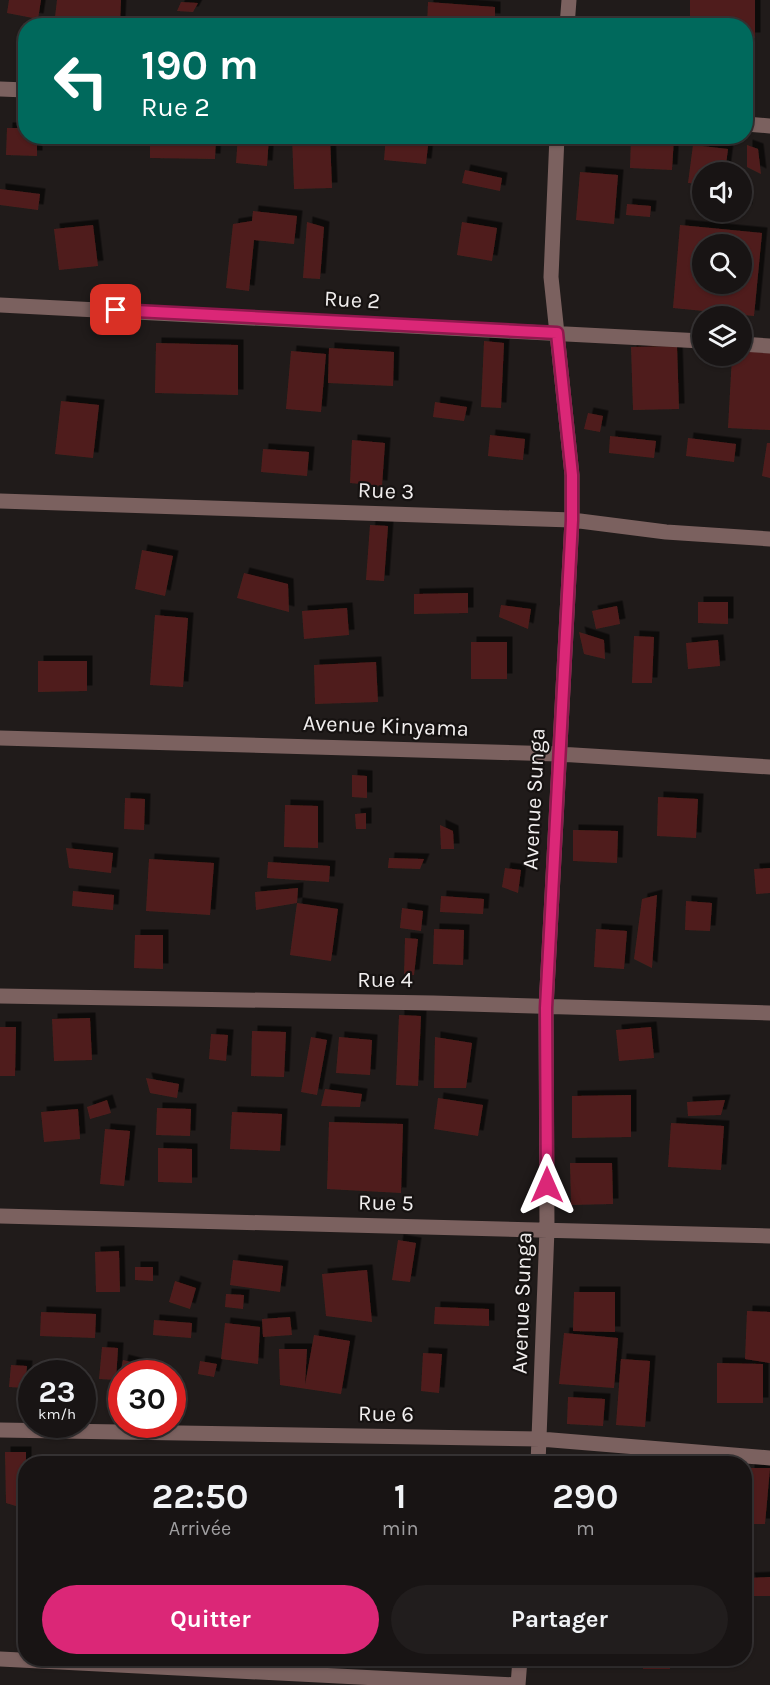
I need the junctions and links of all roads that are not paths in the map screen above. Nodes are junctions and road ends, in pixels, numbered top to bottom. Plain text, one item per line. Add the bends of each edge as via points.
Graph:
1 (569, 0) edge
2 (568, 18) edge
3 (0, 89) edge
4 (18, 90) edge
5 (753, 125) edge
6 (770, 126) edge
7 (557, 144) edge
8 (0, 305) edge
9 (557, 333) junction
10 (692, 340) edge
11 (752, 345) edge
12 (770, 346) edge
13 (0, 501) edge
14 (572, 520) junction
15 (770, 539) edge
16 (0, 738) edge
17 (558, 753) junction
18 (770, 767) edge
19 (0, 996) edge
20 (546, 1008) junction
21 (770, 1013) edge
22 (0, 1216) edge
23 (547, 1229) junction
24 (770, 1236) edge
25 (0, 1430) edge
26 (540, 1439) junction
27 (539, 1456) edge
28 (746, 1456) edge
29 (752, 1457) edge
30 (770, 1458) edge
31 (0, 1659) edge
32 (18, 1660) edge
33 (139, 1666) edge
34 (519, 1666) edge
35 (518, 1685) edge

1 - 2 street
3 - 4 street
5 - 6 street
7 - 9 street, Avenue Sunga via 551,277
8 - 9 street, Rue 2
9 - 10 street, Rue 2
9 - 14 street, Avenue Sunga via 572,475
11 - 12 street
13 - 14 street, Rue 3
14 - 15 street, Rue 3
14 - 17 street, Avenue Sunga
16 - 17 street, Avenue Kinyama
17 - 18 street, Avenue Kinyama
17 - 20 street, Avenue Sunga
19 - 20 street, Rue 4
20 - 21 street, Rue 4
20 - 23 street, Avenue Sunga
22 - 23 street, Rue 5
23 - 24 street, Rue 5
23 - 26 street, Avenue Sunga
25 - 26 street, Rue 6
26 - 27 street, Avenue Sunga
26 - 28 street, Rue 6
29 - 30 street, Rue 6
31 - 32 street
33 - 35 street
34 - 35 street

